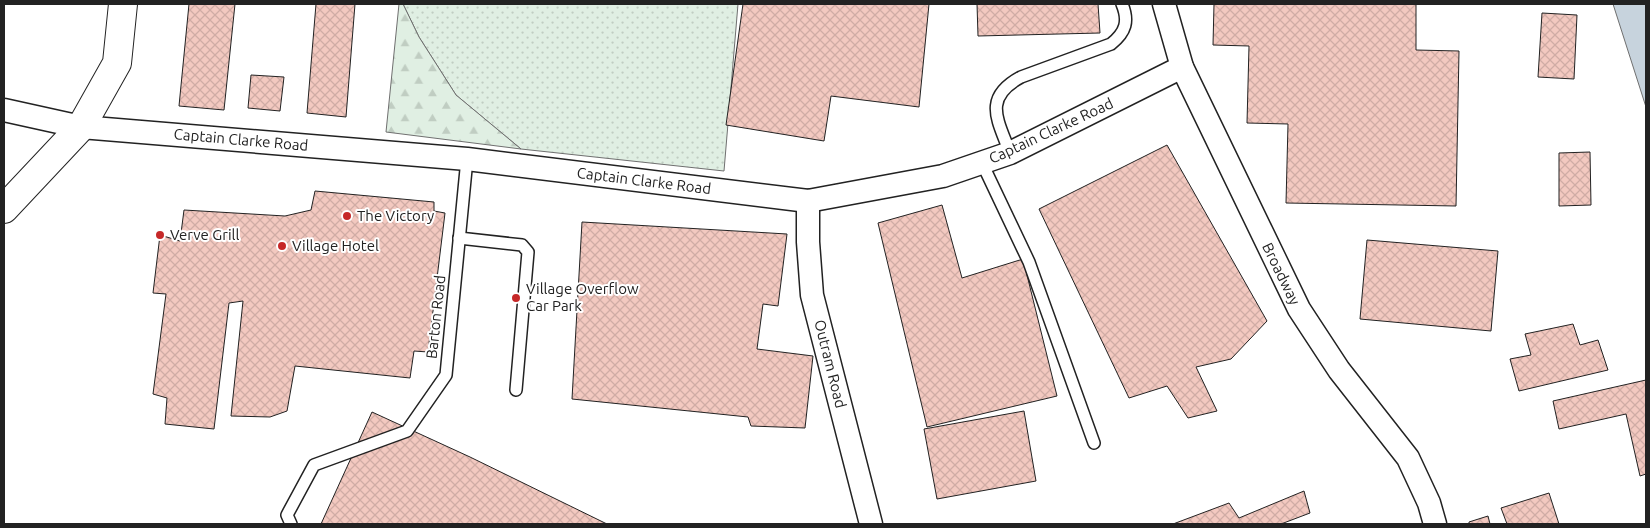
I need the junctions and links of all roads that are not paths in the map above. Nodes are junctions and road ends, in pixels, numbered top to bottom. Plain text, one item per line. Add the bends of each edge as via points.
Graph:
1 (123, 4) edge
2 (1122, 4) edge
3 (1164, 4) edge
4 (1182, 67) junction
5 (4, 110) edge
6 (81, 127) junction
7 (1010, 153) junction
8 (467, 159) junction
9 (982, 163) junction
10 (808, 201) junction
11 (4, 209) edge
12 (459, 238) junction
13 (516, 390) dead end
14 (1094, 443) dead end
15 (289, 519) edge
16 (871, 524) edge
17 (1435, 524) edge

1 - 6 main road via 118,62
2 - 7 lane via 1127,17 1126,26 1118,39 1020,77 1009,83 999,95 995,114
3 - 4 street, Broadway
4 - 7 street, Captain Clarke Road
4 - 17 street, Broadway via 1299,309 1339,370 1408,458
5 - 6 street, Captain Clarke Road
6 - 8 street, Captain Clarke Road
6 - 11 main road
7 - 9 street, Captain Clarke Road
8 - 10 street, Captain Clarke Road
8 - 12 lane, Barton Road
9 - 10 street, Captain Clarke Road via 942,176
9 - 14 lane via 1029,262
10 - 16 street, Outram Road via 812,295
12 - 13 lane via 522,245 528,252
12 - 15 lane, Barton Road via 446,375 407,430 314,465

